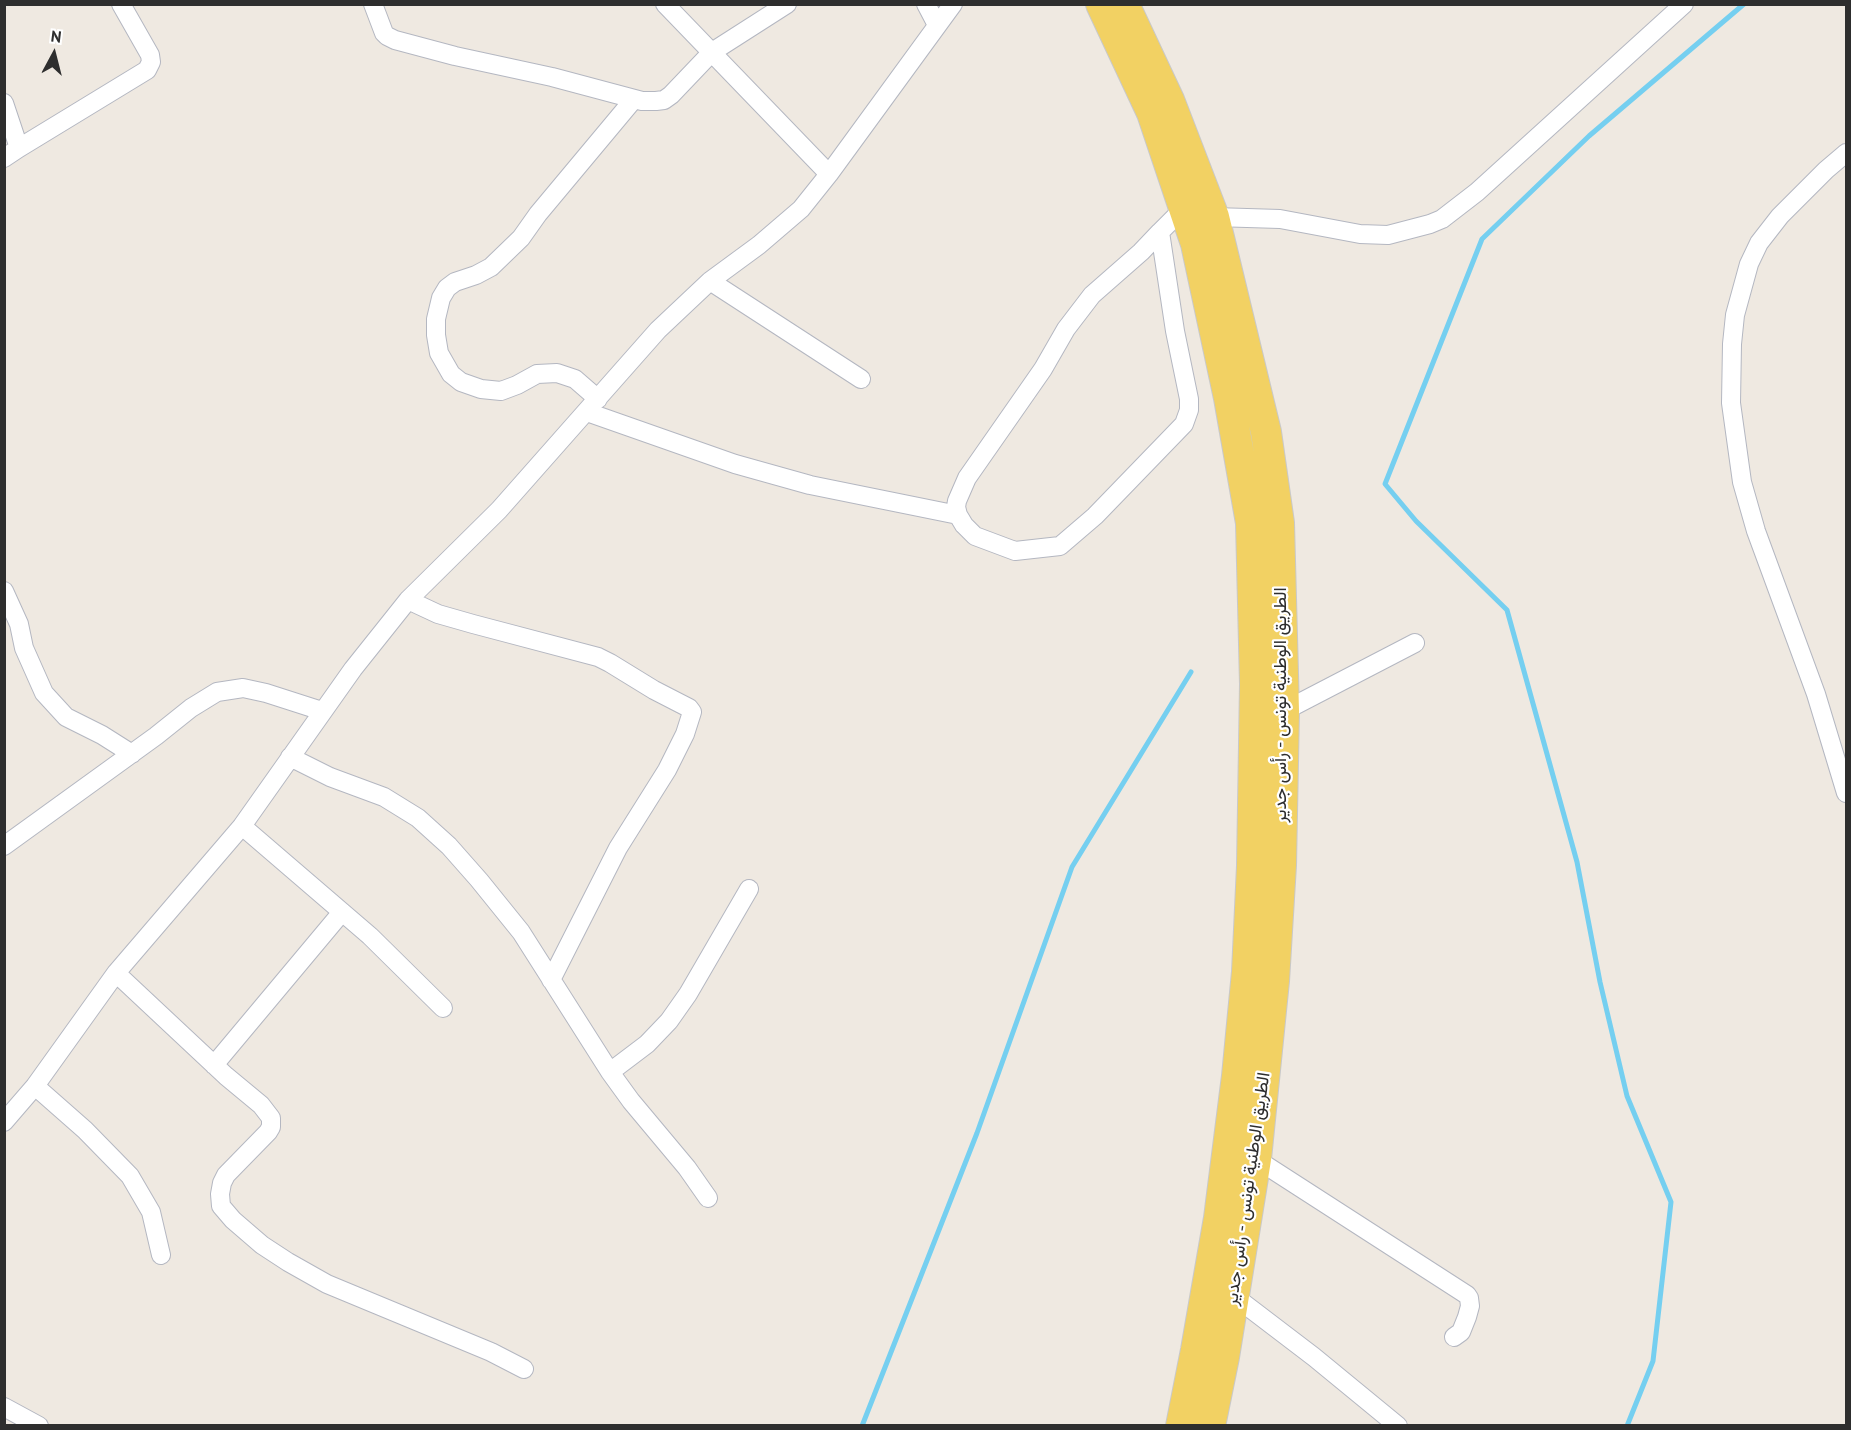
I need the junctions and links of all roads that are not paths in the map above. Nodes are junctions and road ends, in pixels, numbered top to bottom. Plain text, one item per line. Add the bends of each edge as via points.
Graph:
1 (121, 4) edge
2 (373, 4) edge
3 (665, 4) edge
4 (787, 4) edge
5 (926, 4) edge
6 (953, 4) edge
7 (1101, 4) edge
8 (1124, 4) edge
9 (1684, 4) edge
10 (937, 25) junction
11 (712, 52) junction
12 (634, 99) junction
13 (4, 103) edge
14 (12, 153) edge
15 (1846, 153) edge
16 (830, 174) junction
17 (1185, 207) junction
18 (1214, 217) junction
19 (1160, 232) junction
20 (710, 281) junction
21 (861, 379) dead end
22 (592, 405) junction
23 (958, 515) junction
24 (4, 591) edge
25 (408, 600) junction
26 (1415, 644) dead end
27 (322, 711) junction
28 (1284, 711) junction
29 (132, 754) junction
30 (290, 757) junction
31 (1846, 793) edge
32 (242, 826) junction
33 (4, 846) edge
34 (749, 889) dead end
35 (342, 912) junction
36 (116, 973) junction
37 (551, 980) junction
38 (443, 1008) dead end
39 (214, 1065) junction
40 (610, 1072) junction
41 (35, 1086) junction
42 (4, 1122) edge
43 (1256, 1159) junction
44 (708, 1198) dead end
45 (161, 1255) dead end
46 (1234, 1296) junction
47 (1454, 1337) dead end
48 (1210, 1354) junction
49 (524, 1369) dead end
50 (4, 1407) edge
51 (39, 1425) edge
52 (1181, 1425) edge
53 (1210, 1425) edge
54 (1398, 1425) edge

1 - 14 street via 150,55 150,65 143,74
2 - 12 street via 384,33 394,40
3 - 11 street
4 - 11 street
5 - 10 street
6 - 10 street
7 - 17 main road, الطريق الوطنية تونس - رأس جدير via 1152,113
8 - 18 main road, الطريق الوطنية تونس - رأس جدير via 1169,100
9 - 18 street via 1477,192 1442,219 1388,235 1360,234 1280,219
10 - 16 street
11 - 12 street via 664,100
11 - 16 street
12 - 22 street via 521,238 492,267 447,288 436,319 440,352 451,374 461,382 501,391 537,374 557,373 575,379
13 - 14 street
15 - 31 street via 1780,216 1759,243 1738,304 1731,380 1742,482
16 - 20 street via 801,209
17 - 19 street
17 - 48 main road, الطريق الوطنية تونس - رأس جدير via 1227,387 1251,523 1255,684 1247,972 1220,1206
18 - 28 main road, الطريق الوطنية تونس - رأس جدير via 1268,443 1279,523
19 - 23 street via 1092,296 1066,329 968,478 957,501
19 - 23 street via 1189,399 1184,424 1095,516 1060,546 1015,551 975,536
20 - 21 street
20 - 22 street via 658,330
22 - 23 street via 735,464 799,482
22 - 25 street via 499,510
24 - 29 street via 44,693 66,717
25 - 27 street
25 - 37 street via 438,614 598,657 691,711 688,729 672,761 618,848
26 - 28 street
27 - 29 street via 243,688 217,692
27 - 30 street
28 - 43 main road, الطريق الوطنية تونس - رأس جدير via 1276,946
29 - 33 street
30 - 32 street
30 - 37 street via 384,797 418,818 479,880 521,932
32 - 35 street
32 - 36 street
34 - 40 street via 669,1021 647,1044
35 - 38 street
35 - 39 street
36 - 39 street
36 - 41 street
37 - 40 street
39 - 49 street via 261,1105 271,1120 268,1132 226,1174 222,1184 221,1206 234,1220 262,1245 327,1284
40 - 44 street
41 - 42 street
41 - 45 street via 130,1176 152,1212
43 - 46 main road, الطريق الوطنية تونس - رأس جدير
43 - 47 street via 1467,1295 1467,1317 1461,1332
46 - 48 main road, الطريق الوطنية تونس - رأس جدير
46 - 54 street
48 - 52 main road, الطريق الوطنية تونس - رأس جدير
48 - 53 main road, الطريق الوطنية تونس - رأس جدير
50 - 51 street

